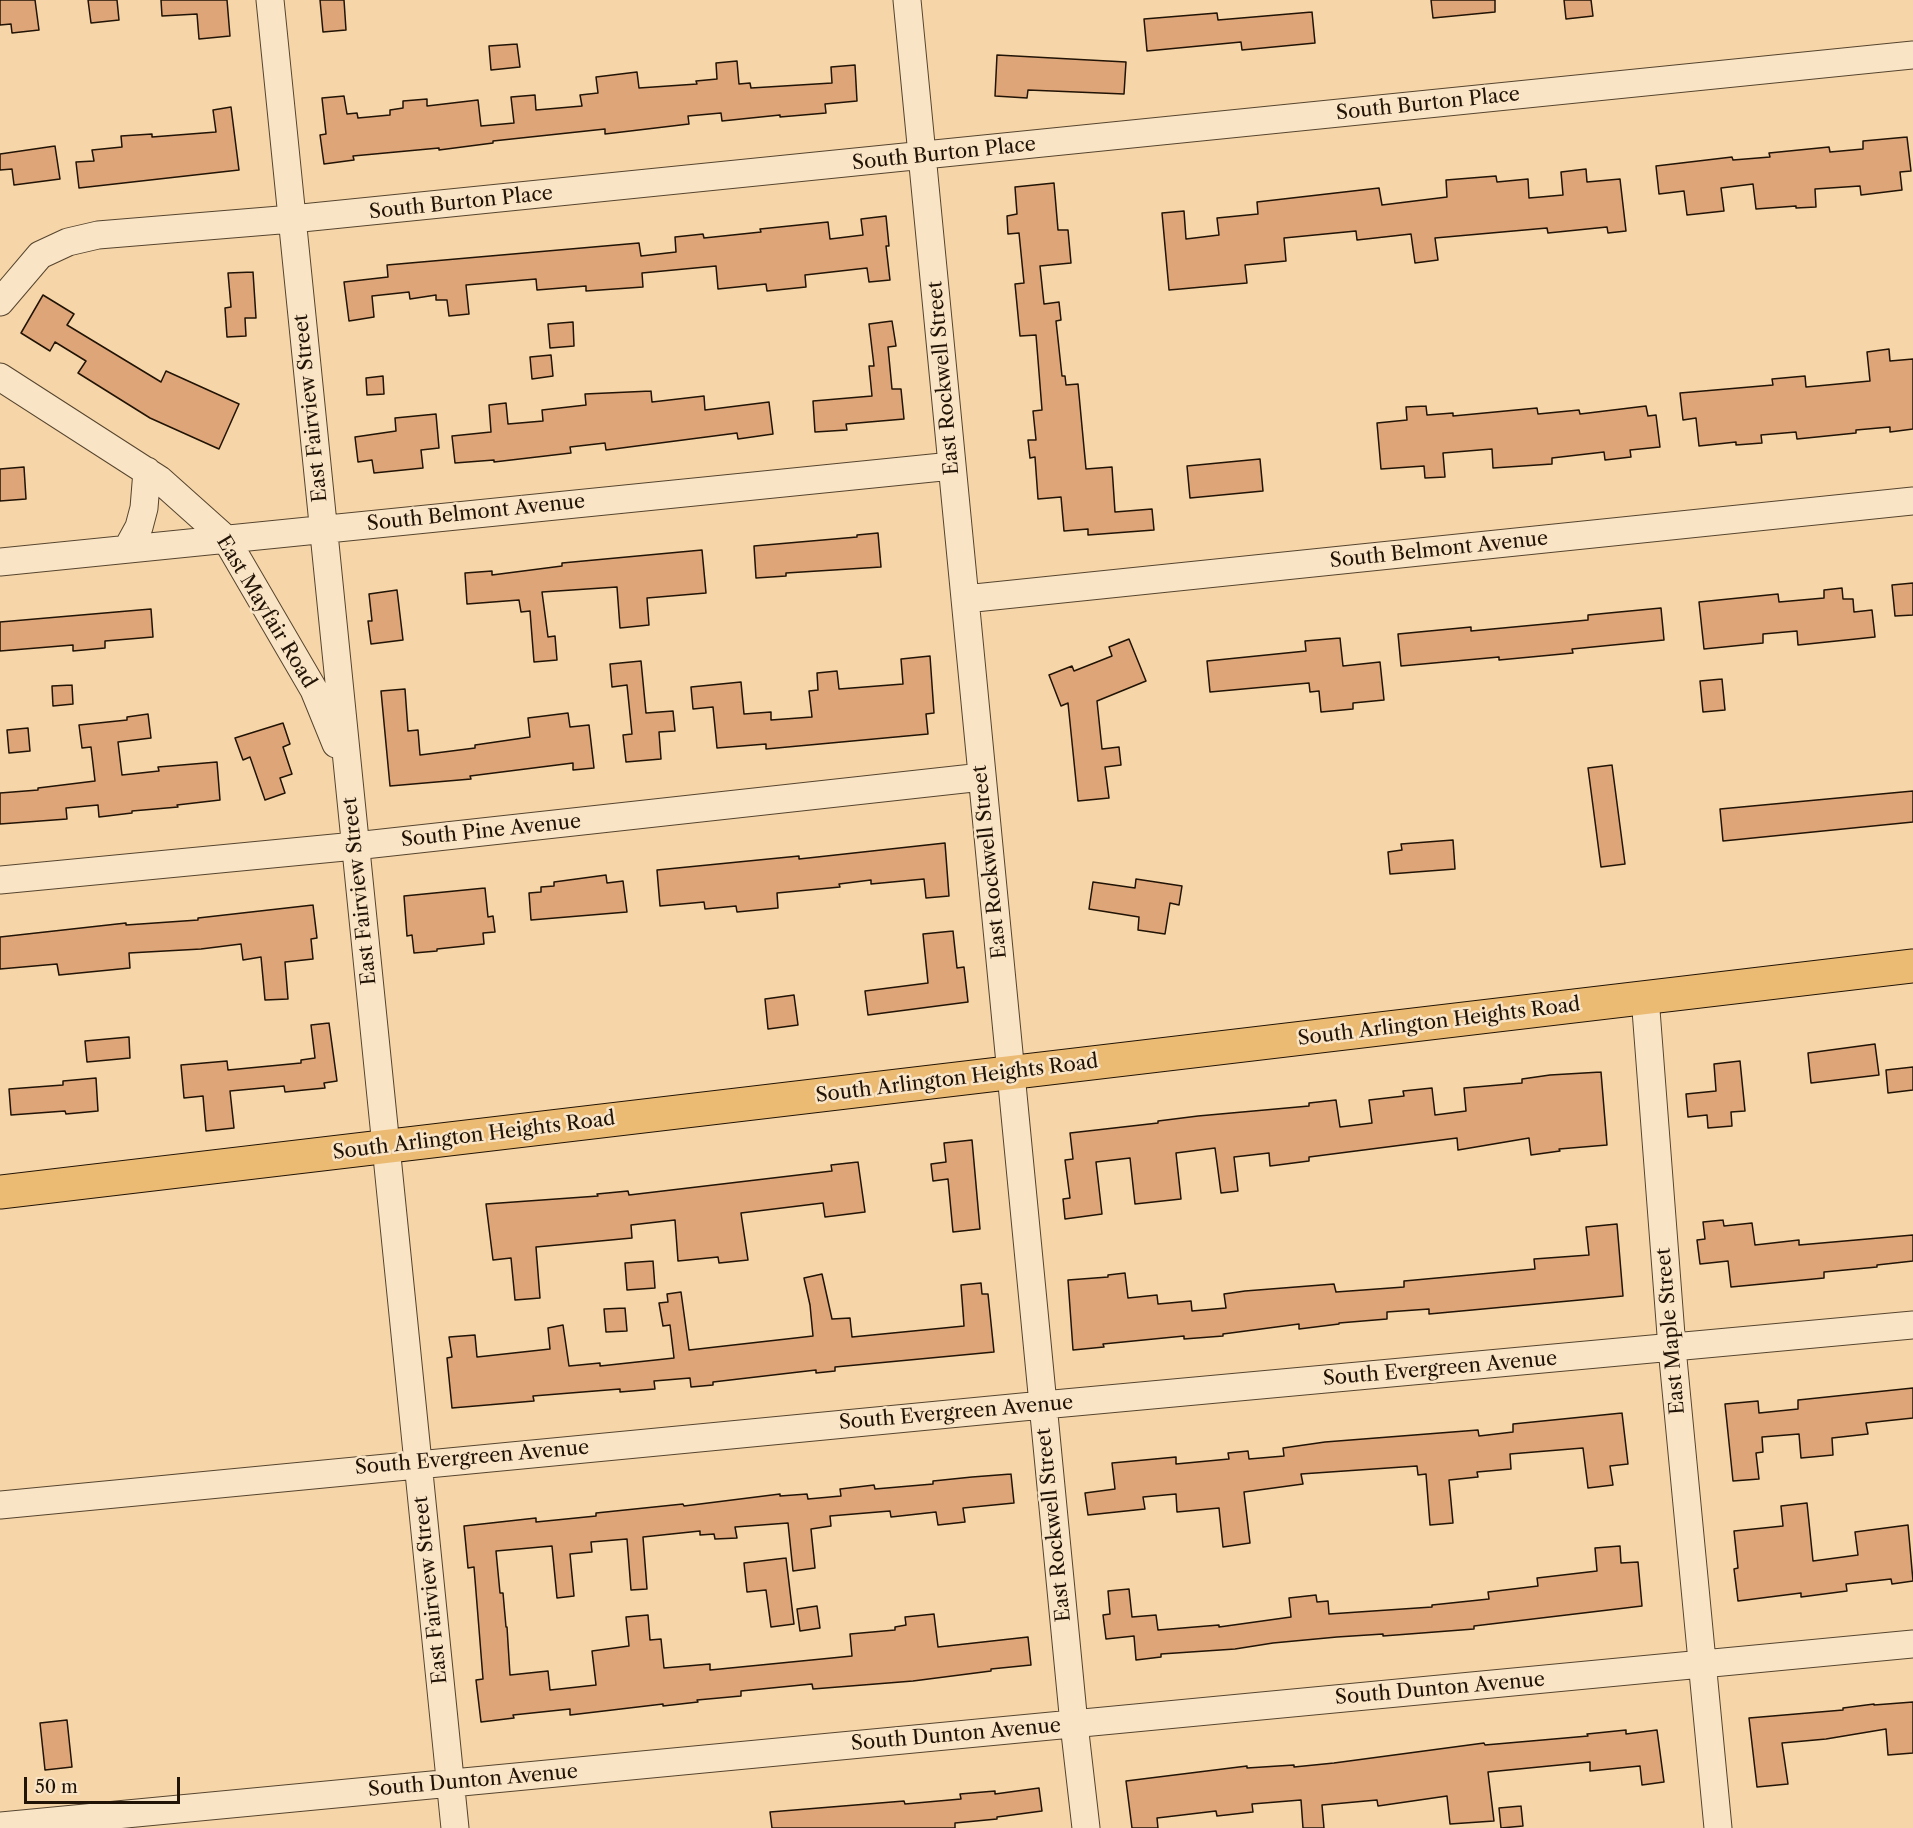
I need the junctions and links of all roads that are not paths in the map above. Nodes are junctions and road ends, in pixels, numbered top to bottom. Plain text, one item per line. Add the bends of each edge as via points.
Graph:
1 (270, 0) edge
2 (907, 0) edge
3 (1913, 55) edge
4 (922, 157) junction
5 (292, 219) junction
6 (0, 302) edge
7 (0, 377) edge
8 (952, 466) junction
9 (147, 471) junction
10 (1913, 501) edge
11 (323, 528) junction
12 (226, 539) junction
13 (127, 549) junction
14 (0, 562) edge
15 (965, 599) junction
16 (348, 774) junction
17 (982, 777) junction
18 (355, 846) junction
19 (0, 880) edge
20 (1913, 966) edge
21 (1645, 997) junction
22 (1011, 1072) junction
23 (386, 1147) junction
24 (0, 1192) edge
25 (1913, 1325) edge
26 (1671, 1348) junction
27 (1043, 1405) junction
28 (418, 1463) junction
29 (0, 1505) edge
30 (1913, 1644) edge
31 (1701, 1664) junction
32 (1074, 1724) junction
33 (450, 1783) junction
34 (0, 1826) edge
35 (455, 1828) edge
36 (1086, 1828) edge
37 (1718, 1828) edge

1 - 5 street, East Fairview Street
2 - 4 street, East Rockwell Street
3 - 4 street, South Burton Place
4 - 5 street, South Burton Place
4 - 8 street, East Rockwell Street
5 - 6 street, South Burton Place via 98,235 68,242 40,255
5 - 11 street, East Fairview Street
7 - 9 street, East Mayfair Road
8 - 11 street, South Belmont Avenue
8 - 15 street, East Rockwell Street
9 - 12 street, East Mayfair Road
9 - 13 street via 140,527
10 - 15 street, South Belmont Avenue
11 - 12 street, South Belmont Avenue
11 - 16 street, East Fairview Street
12 - 13 street, South Belmont Avenue
12 - 16 street, East Mayfair Road via 315,690
13 - 14 street, South Belmont Avenue
15 - 17 street, East Rockwell Street
16 - 18 street, East Fairview Street
17 - 18 street, South Pine Avenue
17 - 22 street, East Rockwell Street
18 - 19 street, South Pine Avenue
18 - 23 street, East Fairview Street
20 - 21 main road, South Arlington Heights Road
21 - 22 main road, South Arlington Heights Road
21 - 26 street, East Maple Street
22 - 23 main road, South Arlington Heights Road
22 - 27 street, East Rockwell Street
23 - 24 main road, South Arlington Heights Road
23 - 28 street, East Fairview Street
25 - 26 street, South Evergreen Avenue
26 - 27 street, South Evergreen Avenue
26 - 31 street, East Maple Street
27 - 28 street, South Evergreen Avenue
27 - 32 street, East Rockwell Street
28 - 29 street, South Evergreen Avenue
28 - 33 street, East Fairview Street
30 - 31 street, South Dunton Avenue
31 - 32 street, South Dunton Avenue
31 - 37 street, East Maple Street
32 - 33 street, South Dunton Avenue
32 - 36 street, East Rockwell Street
33 - 34 street, South Dunton Avenue
33 - 35 street, East Fairview Street

